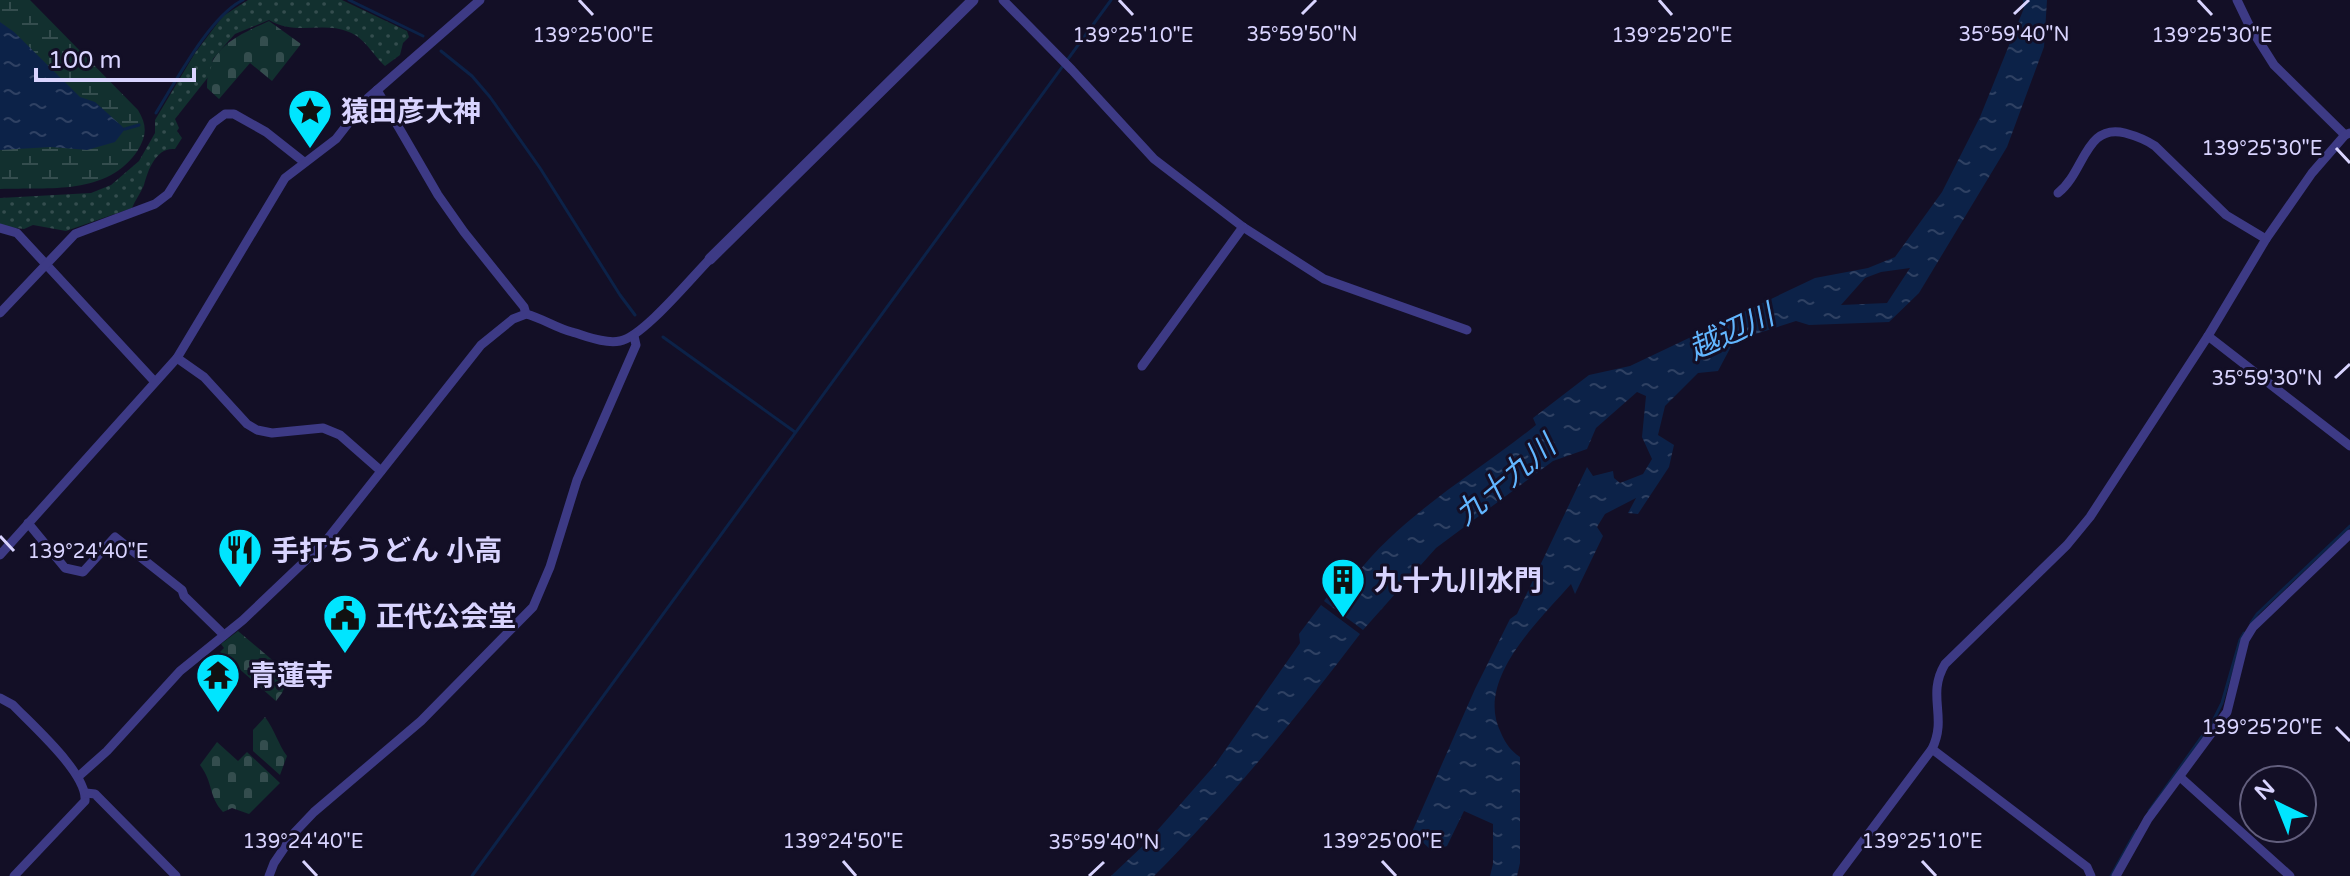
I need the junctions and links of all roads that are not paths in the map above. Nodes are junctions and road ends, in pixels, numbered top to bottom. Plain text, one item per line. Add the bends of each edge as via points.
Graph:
1 (480, 0) edge
2 (973, 0) edge
3 (1003, 0) edge
4 (2243, 3) edge
5 (377, 90) junction
6 (2348, 134) edge
7 (304, 162) junction
8 (2058, 193) dead end
9 (1243, 227) junction
10 (0, 228) edge
11 (2266, 239) junction
12 (710, 259) joint
13 (46, 264) junction
14 (0, 313) edge
15 (526, 314) junction
16 (1467, 330) dead end
17 (634, 336) junction
18 (2208, 336) junction
19 (177, 358) junction
20 (1142, 366) dead end
21 (155, 382) junction
22 (2350, 446) edge
23 (381, 471) junction
24 (28, 523) junction
25 (2350, 534) edge
26 (0, 555) edge
27 (224, 635) junction
28 (0, 698) edge
29 (1932, 749) junction
30 (79, 776) junction
31 (2180, 777) junction
32 (86, 793) junction
33 (14, 876) edge
34 (176, 876) edge
35 (269, 876) edge
36 (1837, 876) edge
37 (2091, 876) edge
38 (2116, 876) edge
39 (2290, 876) edge

1 - 5 street
2 - 12 street
3 - 9 street via 1154,159
4 - 6 street via 2250,27 2274,65
5 - 7 street via 336,139
5 - 15 street via 438,195
6 - 11 street via 2312,173
7 - 13 street via 266,132 225,114 213,123 168,194 155,204 75,234
7 - 19 street via 272,198
8 - 11 street via 2097,136 2119,132 2155,146 2226,215
9 - 16 street via 1324,279
9 - 20 street
10 - 13 street via 17,233
11 - 18 street
12 - 17 street
13 - 14 street
13 - 21 street
15 - 17 street via 604,340
15 - 23 street via 475,350
17 - 35 street via 636,345 577,480 533,607 421,721 314,812 295,832
18 - 22 street
18 - 29 street via 2090,517 1945,664 1936,687 1940,730
19 - 21 street
19 - 23 street via 257,430 323,428 340,435
21 - 24 street
23 - 27 street via 325,542
24 - 26 street
24 - 27 street via 65,568 83,572 115,537 182,590
25 - 31 street via 2253,627 2227,712
27 - 30 street via 180,671
28 - 30 street via 13,705
29 - 36 street
29 - 37 street via 2087,867
30 - 32 street
31 - 38 street via 2148,819
31 - 39 street
32 - 33 street via 85,801
32 - 34 street via 95,794

